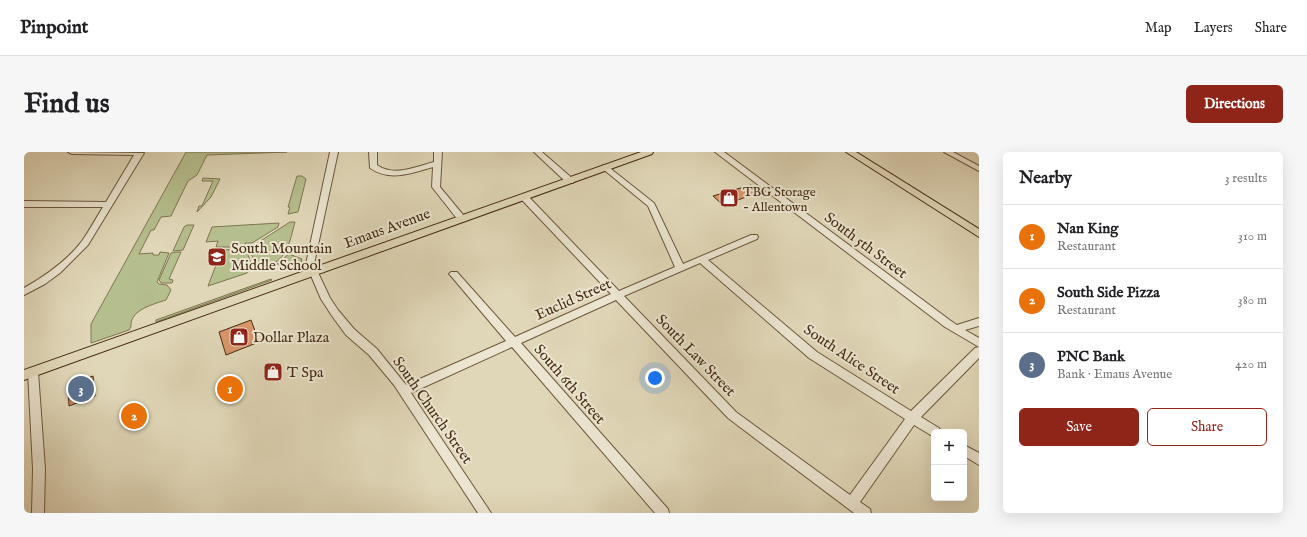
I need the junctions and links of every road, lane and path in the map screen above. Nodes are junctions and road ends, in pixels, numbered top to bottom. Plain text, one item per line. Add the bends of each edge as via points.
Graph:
1 (72, 152) edge
2 (334, 152) edge
3 (374, 152) edge
4 (438, 152) edge
5 (538, 152) edge
6 (649, 152) edge
7 (719, 152) edge
8 (850, 152) edge
9 (948, 152) edge
10 (140, 153) edge
11 (438, 163) junction
12 (606, 168) junction
13 (979, 170) edge
14 (570, 181) junction
15 (524, 197) junction
16 (24, 204) edge
17 (108, 204) junction
18 (461, 218) junction
19 (979, 234) edge
20 (754, 237) dead end
21 (701, 259) junction
22 (680, 268) junction
23 (314, 271) junction
24 (454, 274) dead end
25 (24, 292) edge
26 (618, 295) junction
27 (979, 322) edge
28 (955, 329) junction
29 (514, 342) junction
30 (979, 343) edge
31 (979, 351) edge
32 (29, 373) edge
33 (405, 391) junction
34 (912, 418) junction
35 (931, 430) edge
36 (967, 452) edge
37 (979, 459) edge
38 (852, 503) junction
39 (38, 513) edge
40 (485, 513) edge
41 (663, 513) edge
42 (865, 513) edge

1 - 10 street
2 - 23 street, South Church Street via 310,264
3 - 11 street via 373,166 385,173 404,172
4 - 11 street
5 - 14 street
6 - 12 main road, Emaus Avenue
7 - 28 street, South 5th Street
8 - 19 main road
9 - 13 street
10 - 17 street
11 - 18 street via 436,187
12 - 14 main road, Emaus Avenue
12 - 22 street via 651,205
14 - 15 main road, Emaus Avenue
15 - 18 main road, Emaus Avenue
15 - 26 street, South Law Street
16 - 17 street
17 - 25 street via 78,253 60,269
18 - 23 main road, Emaus Avenue
20 - 21 street, Euclid Street
21 - 22 street, Euclid Street
21 - 34 street, South Alice Street via 813,355
22 - 26 street, Euclid Street
23 - 32 main road, Emaus Avenue
23 - 33 street, South Church Street via 326,299 338,318 374,352
24 - 29 street, South 6th Street
26 - 29 street, Euclid Street
26 - 38 street, South Law Street via 732,416
27 - 28 street
28 - 30 street, South 5th Street
29 - 33 street, Euclid Street
29 - 41 street, South 6th Street
31 - 34 street
32 - 39 street via 39,469
33 - 40 street, South Church Street
34 - 35 street, South Alice Street
34 - 38 street
36 - 37 street
38 - 42 street, South Law Street

